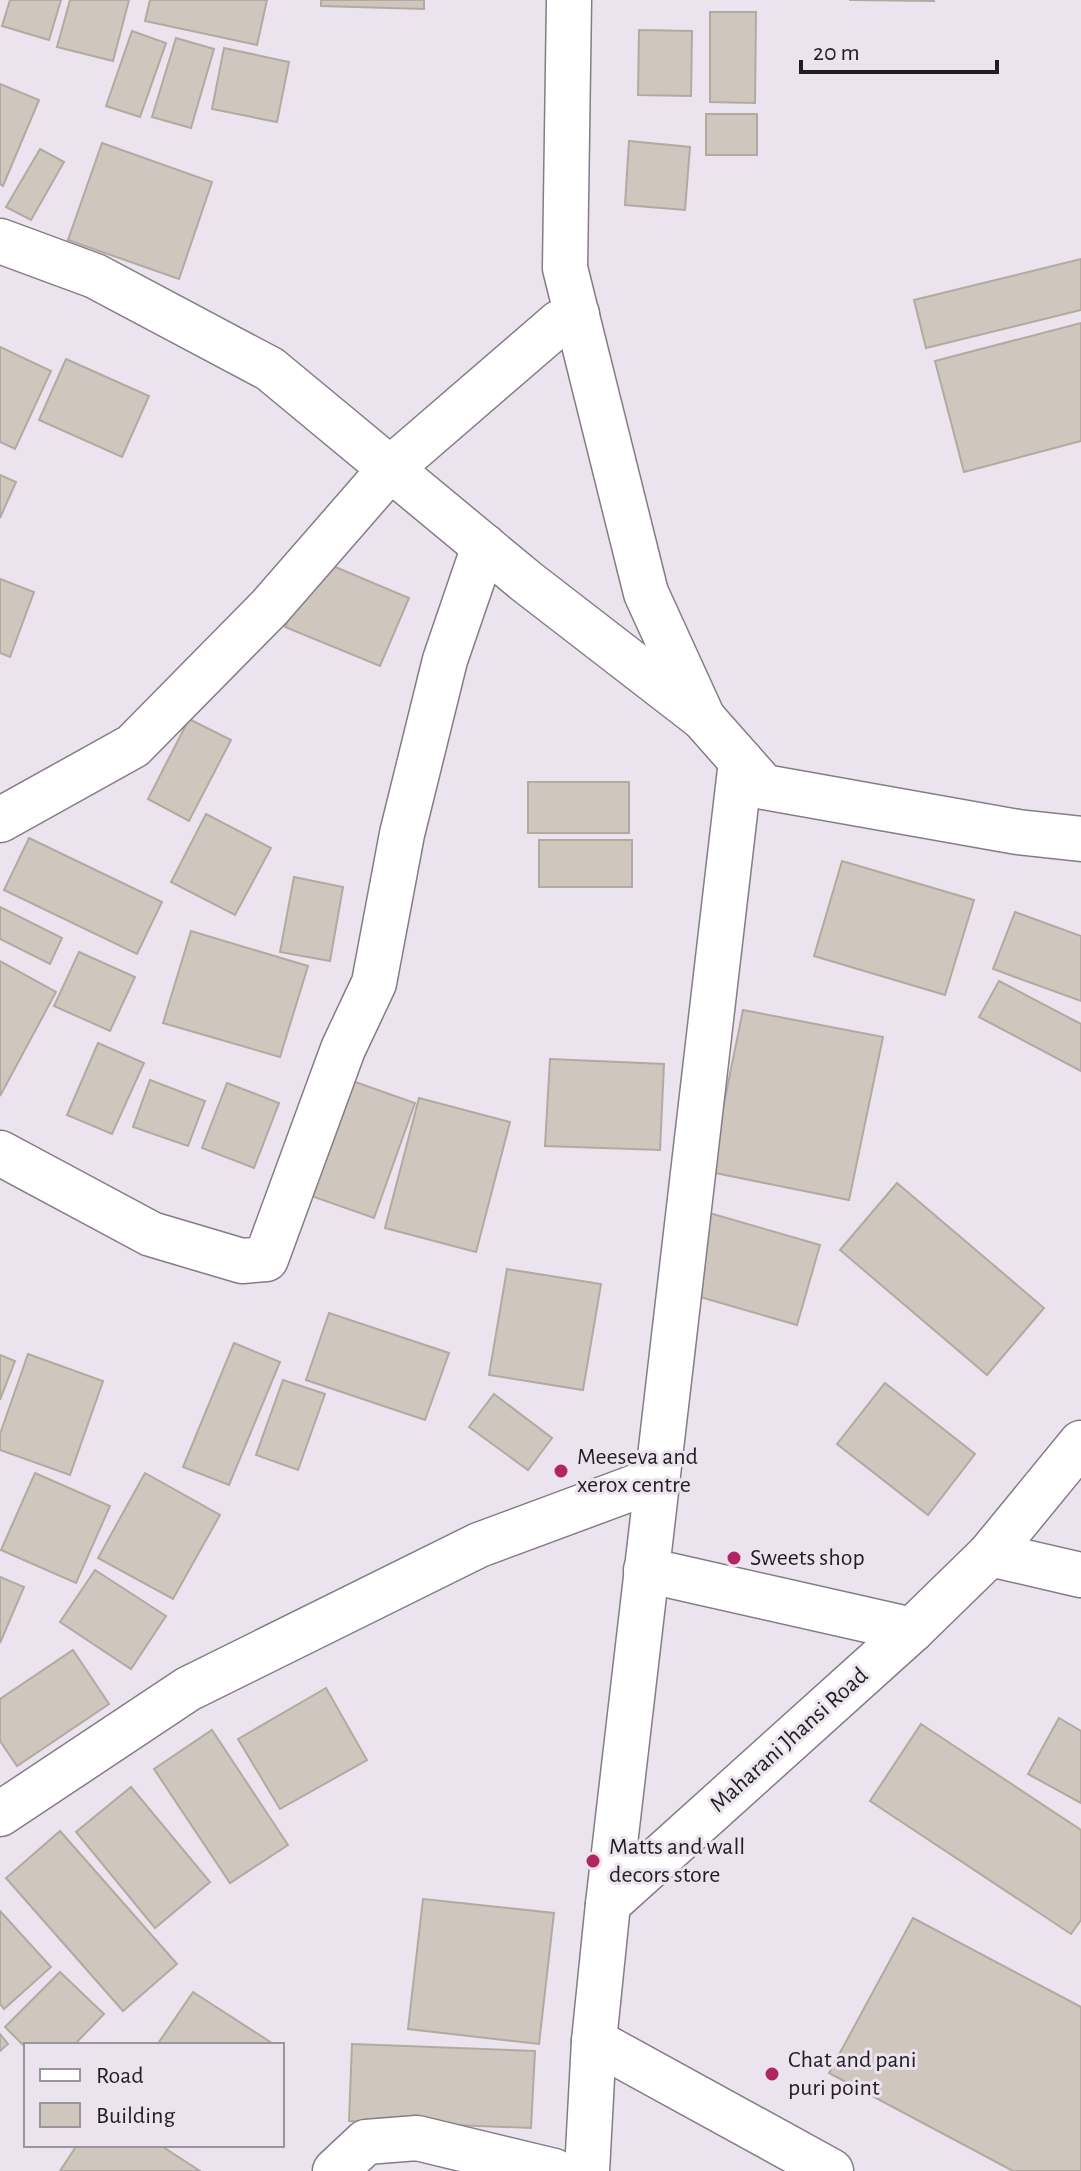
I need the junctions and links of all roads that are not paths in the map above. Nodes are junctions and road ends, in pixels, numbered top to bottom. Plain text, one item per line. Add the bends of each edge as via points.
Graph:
1 (569, 0) edge
2 (0, 241) edge
3 (577, 314) junction
4 (391, 468) junction
5 (484, 546) junction
6 (703, 718) junction
7 (741, 761) junction
8 (0, 820) edge
9 (1081, 839) edge
10 (0, 1153) edge
11 (1081, 1443) edge
12 (657, 1479) junction
13 (990, 1554) junction
14 (646, 1570) junction
15 (1081, 1575) edge
16 (912, 1630) junction
17 (0, 1814) edge
18 (608, 1904) junction
19 (594, 2041) junction
20 (335, 2171) edge
21 (554, 2171) edge
22 (587, 2171) edge
23 (831, 2171) edge

1 - 3 street via 565,268
2 - 4 street via 95,276 270,369
3 - 4 street via 559,323
3 - 6 street via 646,593
4 - 5 street
4 - 8 street via 270,607 133,746
5 - 6 street
5 - 10 street via 445,660 402,834 374,983 343,1049 266,1259 242,1261 151,1234
6 - 7 street
7 - 9 street via 764,787
7 - 12 street
11 - 13 street, Maharani Jhansi Road
12 - 14 street
12 - 17 street via 479,1545 188,1689
13 - 15 street
13 - 16 street, Maharani Jhansi Road
14 - 16 street
14 - 18 street
16 - 18 street, Maharani Jhansi Road
18 - 19 street
19 - 22 street
19 - 23 street
20 - 21 street via 366,2142 417,2138

